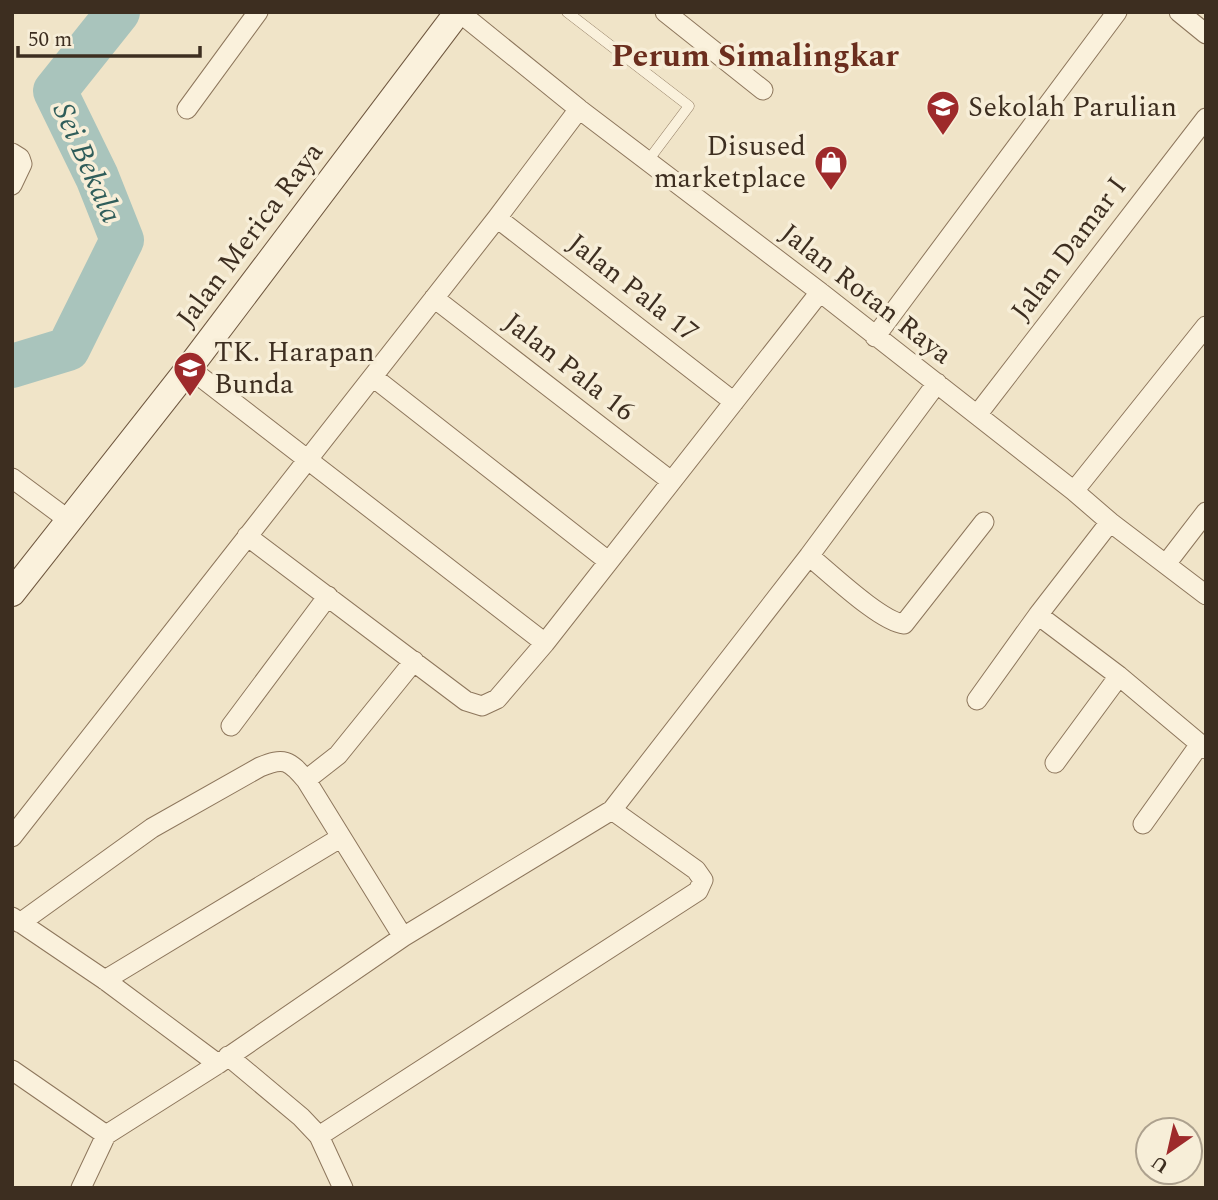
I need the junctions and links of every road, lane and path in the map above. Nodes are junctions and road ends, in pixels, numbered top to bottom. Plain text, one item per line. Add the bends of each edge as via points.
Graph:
1 (258, 12) edge
2 (458, 12) edge
3 (567, 12) edge
4 (665, 12) edge
5 (1117, 12) edge
6 (1179, 12) edge
7 (1206, 34) edge
8 (763, 90) dead end
9 (187, 109) dead end
10 (579, 109) junction
11 (1206, 118) edge
12 (12, 153) edge
13 (647, 162) junction
14 (12, 185) edge
15 (497, 218) junction
16 (820, 292) junction
17 (433, 298) junction
18 (1206, 326) edge
19 (875, 337) junction
20 (190, 368) junction
21 (373, 377) junction
22 (937, 383) junction
23 (734, 402) junction
24 (977, 415) junction
25 (309, 458) junction
26 (12, 478) edge
27 (671, 481) junction
28 (1074, 491) junction
29 (1206, 512) edge
30 (70, 521) junction
31 (984, 522) dead end
32 (1110, 522) junction
33 (247, 536) junction
34 (809, 556) junction
35 (607, 561) junction
36 (1166, 564) junction
37 (12, 593) edge
38 (1206, 595) edge
39 (328, 596) junction
40 (1038, 615) junction
41 (545, 643) junction
42 (414, 661) junction
43 (1119, 676) junction
44 (977, 700) dead end
45 (231, 726) dead end
46 (1203, 746) edge
47 (1055, 763) dead end
48 (306, 780) junction
49 (612, 810) junction
50 (1143, 824) dead end
51 (12, 837) edge
52 (341, 838) junction
53 (16, 920) edge
54 (403, 937) junction
55 (105, 981) junction
56 (223, 1060) junction
57 (12, 1070) edge
58 (106, 1135) junction
59 (319, 1136) junction
60 (81, 1188) edge
61 (343, 1188) edge

1 - 9 street
2 - 10 street, Jalan Rotan Raya
2 - 20 street, Jalan Merica Raya
3 - 13 lane via 689,106
4 - 8 street
5 - 19 street
6 - 7 street
10 - 13 street, Jalan Rotan Raya
10 - 15 street
11 - 24 street, Jalan Damar I
12 - 14 street via 22,164
13 - 16 street, Jalan Rotan Raya
15 - 17 street
15 - 23 street, Jalan Pala 17
16 - 19 street, Jalan Rotan Raya
16 - 23 street
17 - 21 street
17 - 27 street, Jalan Pala 16
18 - 28 street
19 - 22 street, Jalan Rotan Raya
20 - 25 street
20 - 30 street, Jalan Merica Raya
21 - 25 street
21 - 35 street
22 - 24 street, Jalan Rotan Raya
22 - 34 street
23 - 27 street
24 - 28 street, Jalan Rotan Raya
25 - 33 street
25 - 41 street
26 - 30 street
27 - 35 street
28 - 32 street, Jalan Rotan Raya
29 - 36 street
30 - 37 street, Jalan Merica Raya
31 - 34 street via 904,624 894,623
32 - 36 street, Jalan Rotan Raya
32 - 40 street
33 - 39 street
33 - 51 street
34 - 49 street
35 - 41 street
36 - 38 street, Jalan Rotan Raya
39 - 42 street
39 - 45 street
40 - 43 street
40 - 44 street
41 - 42 street via 497,699 482,706 466,701
42 - 48 street via 338,755
43 - 46 street
43 - 47 street
46 - 50 street
48 - 52 street
48 - 53 street via 284,760 260,767 152,828
49 - 54 street
49 - 59 street via 696,870 703,880 698,891
52 - 54 street
52 - 55 street
53 - 55 street
54 - 56 street
55 - 56 street
56 - 58 street
56 - 59 street via 301,1117
57 - 58 street
58 - 60 street
59 - 61 street

